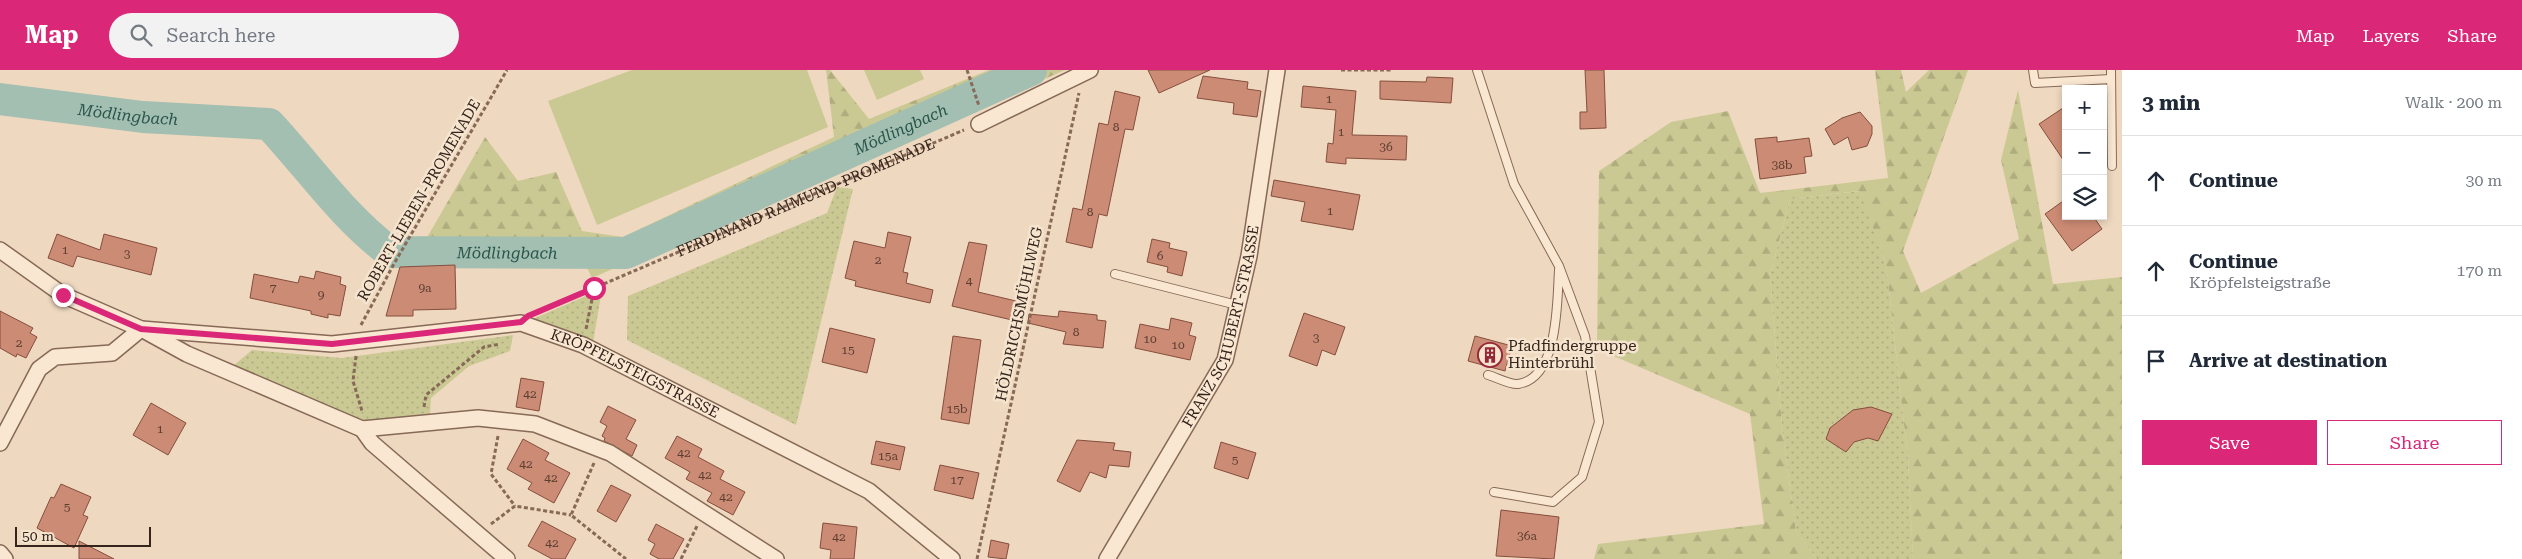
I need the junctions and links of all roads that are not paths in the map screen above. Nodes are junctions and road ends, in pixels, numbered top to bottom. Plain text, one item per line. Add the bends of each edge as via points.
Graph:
1 (1277, 70) edge
2 (1477, 70) edge
3 (2034, 70) edge
4 (2111, 70) edge
5 (1087, 72) edge
6 (2111, 79) junction
7 (978, 124) road end
8 (2112, 166) dead end
9 (1, 254) edge
10 (1559, 266) junction
11 (1115, 274) dead end
12 (1237, 305) junction
13 (141, 329) junction
14 (1488, 375) dead end
15 (362, 429) junction
16 (0, 443) edge
17 (1494, 492) dead end
18 (0, 553) edge
19 (5, 559) edge
20 (507, 559) edge
21 (776, 559) edge
22 (952, 559) edge
23 (1107, 559) edge

1 - 12 street, FRANZ SCHUBERT-STRASSE via 1249,256
2 - 10 lane via 1514,184
3 - 6 lane via 2035,83
4 - 6 lane
5 - 7 street
6 - 8 lane
9 - 13 street, KRÖPFELSTEIGSTRASSE via 63,295
10 - 14 lane via 1556,325 1547,358 1535,377 1517,384
10 - 17 lane via 1585,336 1599,422 1582,477 1553,502
11 - 12 lane
12 - 23 street, FRANZ SCHUBERT-STRASSE via 1225,360
13 - 15 street via 187,354
13 - 16 street via 112,353 55,357 39,369
13 - 22 street, KRÖPFELSTEIGSTRASSE via 332,344 354,349 521,322 583,345 869,491
15 - 20 street via 372,443
15 - 21 street via 478,418 535,424 610,453
18 - 19 street

